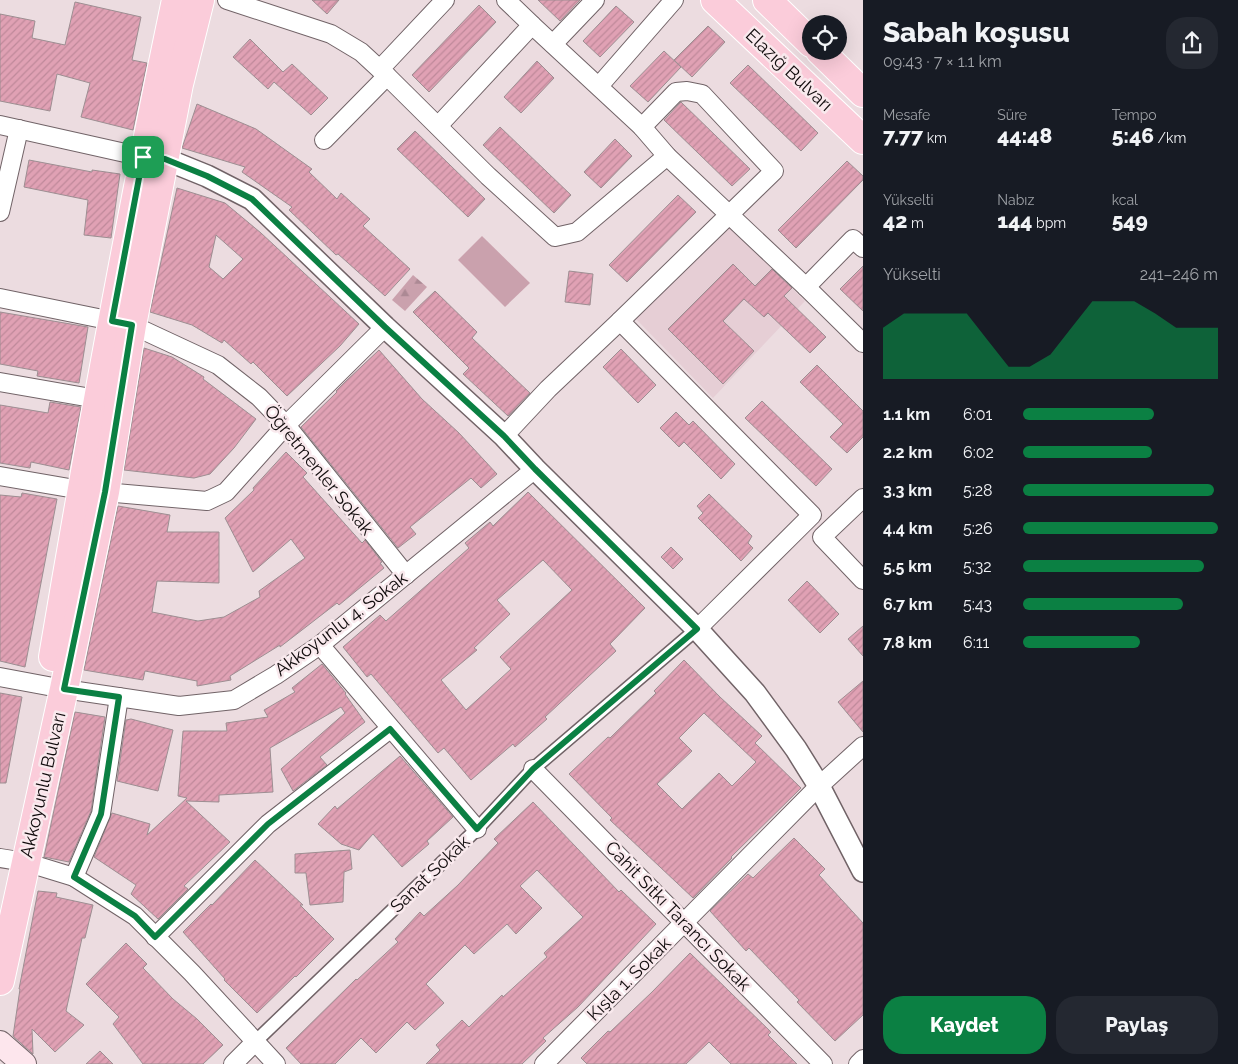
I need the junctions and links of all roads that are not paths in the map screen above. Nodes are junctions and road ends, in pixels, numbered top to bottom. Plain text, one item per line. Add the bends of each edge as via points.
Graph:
1 (176, 0) edge
2 (200, 0) edge
3 (226, 0) edge
4 (444, 0) edge
5 (506, 0) edge
6 (595, 0) edge
7 (674, 0) edge
8 (715, 0) edge
9 (767, 0) edge
10 (532, 25) junction
11 (802, 34) edge
12 (553, 44) junction
13 (829, 60) edge
14 (383, 72) junction
15 (599, 86) junction
16 (863, 93) edge
17 (0, 125) edge
18 (438, 126) junction
19 (642, 127) junction
20 (19, 129) junction
21 (324, 140) dead end
22 (863, 140) edge
23 (666, 156) junction
24 (154, 158) junction
25 (0, 212) edge
26 (728, 214) junction
27 (863, 248) edge
28 (806, 287) junction
29 (0, 298) edge
30 (620, 321) junction
31 (122, 323) junction
32 (385, 327) junction
33 (863, 343) edge
34 (0, 382) edge
35 (97, 400) junction
36 (286, 425) junction
37 (504, 436) junction
38 (535, 469) junction
39 (0, 476) edge
40 (93, 491) junction
41 (863, 498) edge
42 (406, 575) junction
43 (863, 580) edge
44 (697, 629) junction
45 (320, 645) junction
46 (0, 677) edge
47 (55, 687) junction
48 (119, 697) junction
49 (390, 729) junction
50 (863, 746) edge
51 (533, 769) junction
52 (819, 786) junction
53 (477, 829) junction
54 (12, 860) edge
55 (863, 871) edge
56 (74, 877) junction
57 (0, 901) edge
58 (685, 923) junction
59 (155, 937) junction
60 (0, 981) edge
61 (255, 1042) junction
62 (0, 1043) edge
63 (863, 1059) edge
64 (24, 1064) edge
65 (233, 1064) edge
66 (276, 1064) edge
67 (544, 1064) edge
68 (823, 1064) edge
69 (858, 1064) edge

1 - 24 main road, Akkoyunlu Bulvarı
2 - 24 main road, Akkoyunlu Bulvarı via 179,84
3 - 14 street via 331,34 361,52
4 - 14 street
5 - 10 street
6 - 12 street
7 - 15 street
8 - 22 main road, Elazığ Bulvarı
9 - 11 main road, Elazığ Bulvarı
10 - 12 street
10 - 18 street
12 - 15 street
13 - 16 main road, Elazığ Bulvarı
14 - 18 street
14 - 21 street
15 - 19 street
17 - 20 street
18 - 23 street via 555,237 577,232
19 - 23 street
19 - 26 street via 676,92 702,94 774,171
20 - 24 street
20 - 25 street
23 - 26 street
24 - 31 main road, Akkoyunlu Bulvarı
24 - 32 street via 207,176 252,199
26 - 28 street
26 - 30 street
27 - 28 street via 854,239
28 - 33 street
29 - 31 street, Öğretmenler Sokak
30 - 37 street
30 - 44 street via 812,515
31 - 35 main road, Akkoyunlu Bulvarı
31 - 36 street, Öğretmenler Sokak via 218,365 259,397
31 - 40 main road, Akkoyunlu Bulvarı
32 - 36 street
32 - 37 street
34 - 35 street
35 - 40 main road, Akkoyunlu Bulvarı
36 - 40 street via 226,492 207,501
36 - 42 street, Öğretmenler Sokak
37 - 38 street
38 - 42 street, Akkoyunlu 4. Sokak
38 - 44 street
39 - 40 street
40 - 47 main road, Akkoyunlu Bulvarı
41 - 43 street via 822,536
42 - 45 street, Akkoyunlu 4. Sokak
44 - 51 street, Sanat Sokak
44 - 52 street via 755,693
45 - 48 street, Akkoyunlu 4. Sokak via 234,700 179,706
45 - 49 street
46 - 47 street, Akkoyunlu 4. Sokak
47 - 48 street, Akkoyunlu 4. Sokak
47 - 54 main road, Akkoyunlu Bulvarı
48 - 56 street via 101,814
49 - 53 street
49 - 59 street via 268,824
50 - 52 street, Kışla 1. Sokak
51 - 53 street, Sanat Sokak
51 - 58 street, Cahit Sıtkı Tarancı Sokak
52 - 55 street
52 - 58 street, Kışla 1. Sokak
53 - 61 street, Sanat Sokak
54 - 56 street
54 - 57 main road, Akkoyunlu Bulvarı
54 - 60 main road, Akkoyunlu Bulvarı
56 - 59 street via 135,916
58 - 67 street, Kışla 1. Sokak
58 - 68 street, Cahit Sıtkı Tarancı Sokak
59 - 61 street
61 - 65 street, Sanat Sokak
61 - 66 street
62 - 64 main road
63 - 69 street

